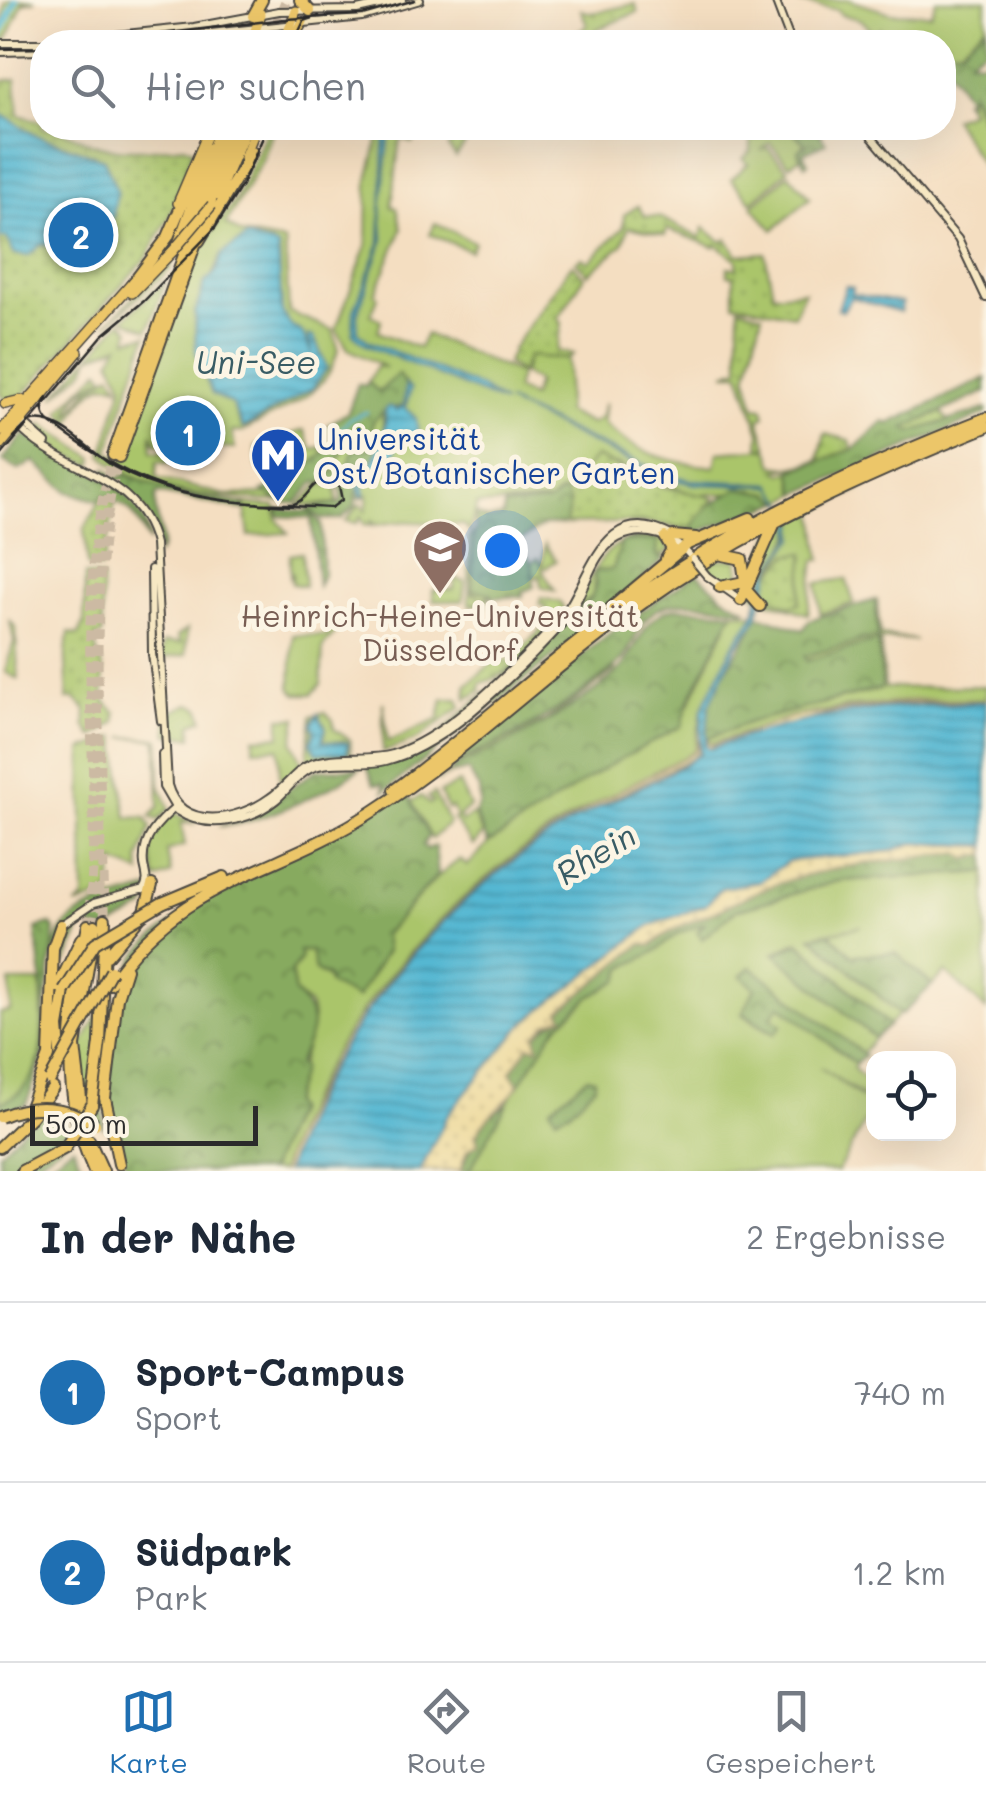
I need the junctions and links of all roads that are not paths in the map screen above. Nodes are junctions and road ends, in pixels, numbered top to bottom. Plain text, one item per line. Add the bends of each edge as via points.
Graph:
1 (264, 0) edge
2 (405, 0) edge
3 (420, 0) edge
4 (775, 0) edge
5 (299, 4) edge
6 (384, 8) dead end
7 (310, 11) joint
8 (283, 12) junction
9 (303, 22) junction
10 (290, 23) junction
11 (214, 24) junction
12 (194, 27) junction
13 (162, 30) edge
14 (189, 30) edge
15 (216, 30) edge
16 (254, 30) edge
17 (261, 30) edge
18 (262, 30) edge
19 (265, 30) edge
20 (289, 30) edge
21 (297, 30) edge
22 (787, 30) edge
23 (0, 43) edge
24 (30, 44) edge
25 (30, 47) edge
26 (0, 52) edge
27 (214, 140) edge
28 (215, 140) edge
29 (232, 140) edge
30 (241, 140) edge
31 (251, 140) edge
32 (255, 140) edge
33 (874, 140) edge
34 (252, 152) joint
35 (222, 190) junction
36 (212, 206) joint
37 (186, 264) junction
38 (131, 286) joint
39 (986, 298) edge
40 (28, 398) junction
41 (5, 404) dead end
42 (986, 418) edge
43 (13, 424) edge
44 (986, 426) edge
45 (0, 446) edge
46 (788, 509) junction
47 (669, 536) junction
48 (702, 536) junction
49 (685, 550) junction
50 (717, 554) junction
51 (666, 560) junction
52 (720, 587) junction
53 (746, 596) junction
54 (575, 645) junction
55 (176, 807) junction
56 (224, 877) junction
57 (148, 885) junction
58 (96, 923) junction
59 (62, 925) joint
60 (138, 946) junction
61 (107, 969) junction
62 (62, 987) junction
63 (54, 1000) junction
64 (51, 1084) junction
65 (73, 1107) junction
66 (30, 1110) junction
67 (0, 1117) edge
68 (0, 1144) edge
69 (121, 1167) edge
70 (22, 1171) edge
71 (94, 1171) edge
72 (103, 1171) edge

1 - 17 highway
2 - 6 street
2 - 7 street
3 - 9 street via 370,16
4 - 22 street
5 - 7 highway
5 - 8 street
5 - 10 main road
8 - 10 street
8 - 18 street
9 - 10 street
9 - 21 main road
10 - 19 street
10 - 20 main road
11 - 12 street
11 - 15 street
11 - 16 street
12 - 13 street
12 - 14 street
23 - 24 street
25 - 26 street
27 - 38 highway via 168,237
28 - 37 highway via 116,456
29 - 37 highway
30 - 35 highway
31 - 35 main road
32 - 34 main road
33 - 39 street via 948,226
34 - 37 highway
35 - 36 highway
36 - 43 main road, bridge
38 - 40 main road
40 - 41 main road
40 - 43 main road
42 - 46 highway
43 - 45 main road
43 - 55 street via 136,502 153,538 150,610 164,774
44 - 46 highway
46 - 48 highway
46 - 50 highway
46 - 53 highway via 766,536
46 - 54 highway via 653,586
47 - 48 highway
47 - 49 street
47 - 51 highway
47 - 55 street via 635,533 610,543 546,642 414,750 380,762 311,769 274,801 234,820 196,821
48 - 49 highway
49 - 51 highway
49 - 52 street, bridge
50 - 53 highway via 742,559
50 - 60 highway via 623,618 412,786 342,830 196,898
51 - 54 highway
52 - 53 highway
52 - 53 street
54 - 56 highway via 364,810
55 - 57 street via 150,835
56 - 61 highway via 154,923
56 - 62 highway, bridge via 162,903 94,944
57 - 59 street via 99,901
57 - 61 highway via 148,906 114,944
58 - 61 highway
58 - 62 highway
58 - 65 highway via 68,1027
58 - 72 highway via 75,1061 83,1119
59 - 63 highway via 53,948
60 - 64 highway, bridge
60 - 69 highway via 119,987 105,1090
61 - 64 highway, bridge
61 - 70 highway, bridge via 92,1105 65,1148
62 - 63 highway
62 - 65 highway via 58,1037
63 - 66 highway via 49,1056
64 - 66 highway
64 - 68 highway via 32,1117
65 - 71 highway
66 - 68 highway
67 - 69 highway, bridge via 56,1108 81,1116 102,1130

